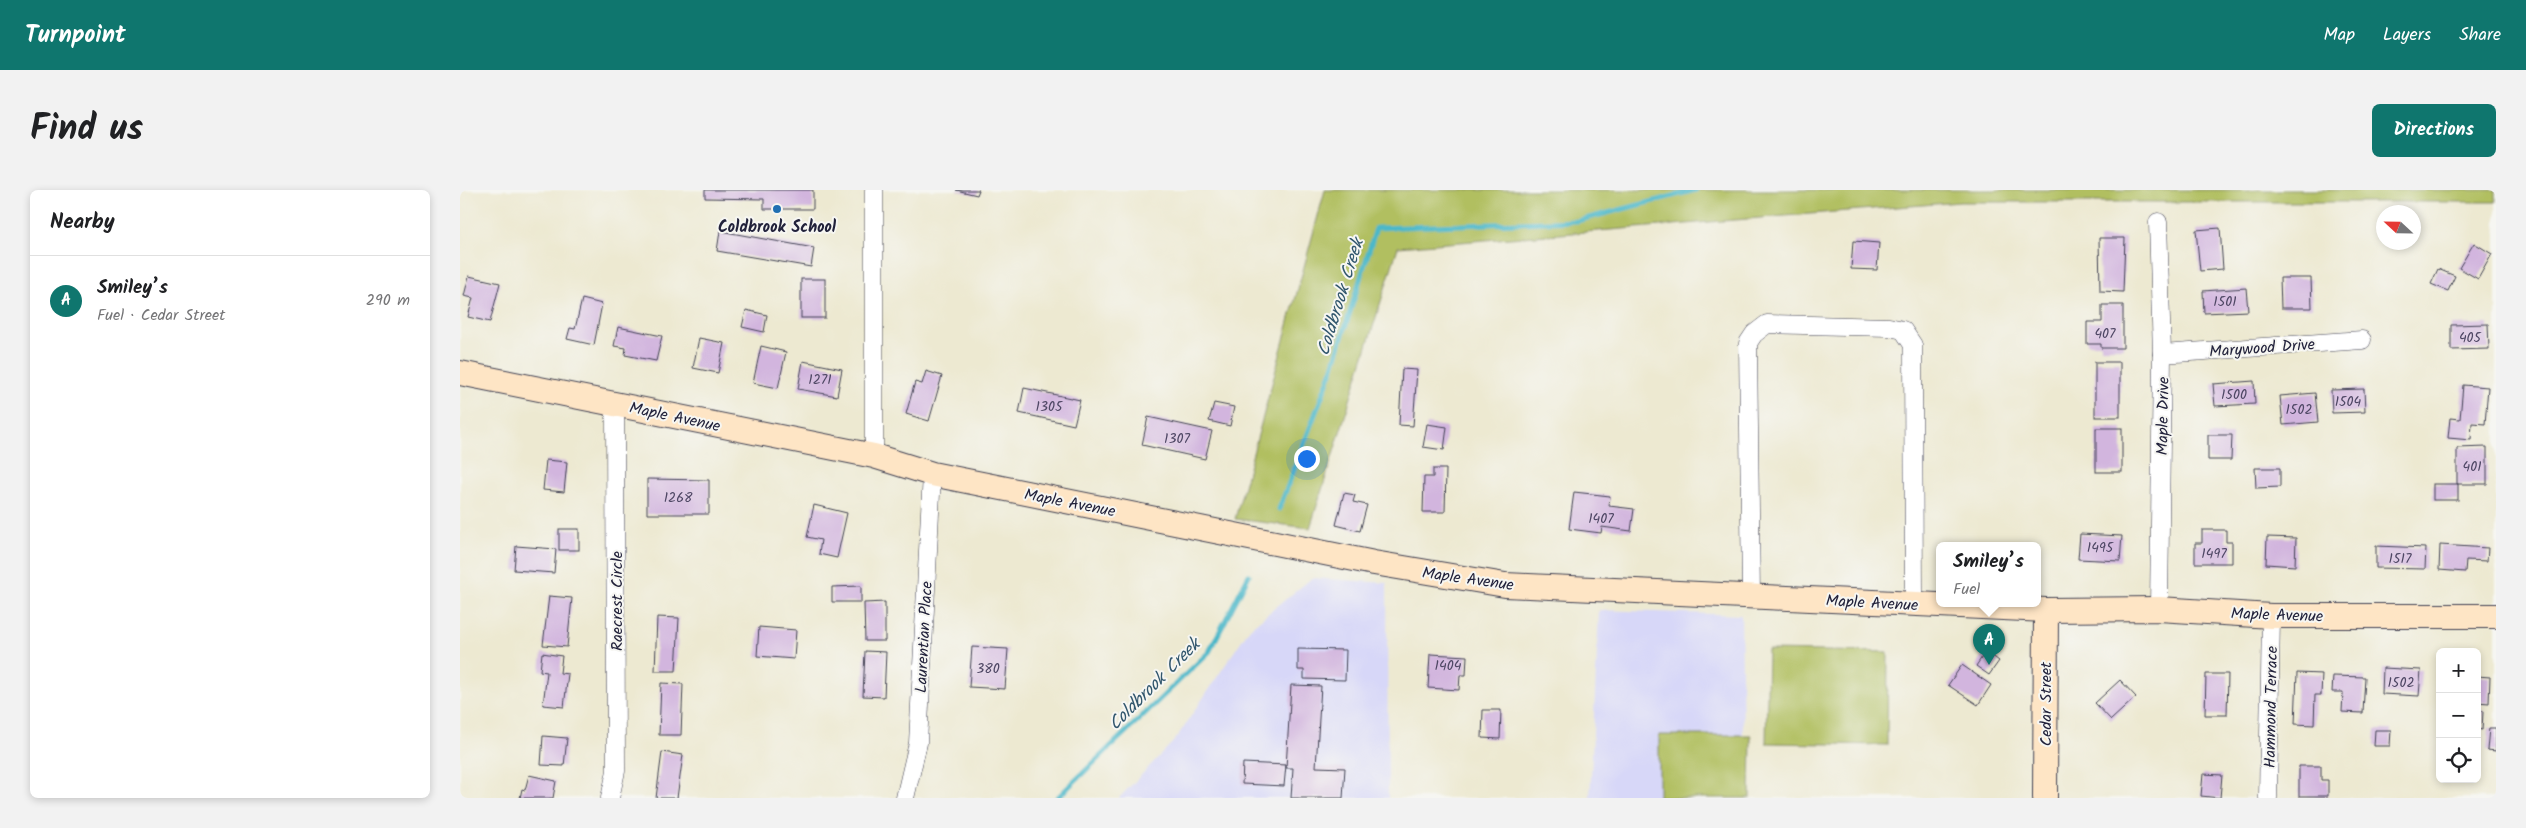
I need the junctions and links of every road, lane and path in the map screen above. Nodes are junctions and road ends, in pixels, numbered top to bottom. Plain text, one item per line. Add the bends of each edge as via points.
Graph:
1 (874, 190) edge
2 (2158, 222) dead end
3 (2362, 340) dead end
4 (2162, 354) junction
5 (460, 373) edge
6 (615, 403) junction
7 (874, 456) junction
8 (932, 474) junction
9 (1751, 597) junction
10 (1914, 604) junction
11 (1936, 605) edge
12 (1980, 607) edge
13 (2159, 609) junction
14 (2046, 610) junction
15 (2271, 616) junction
16 (2496, 616) edge
17 (610, 798) edge
18 (905, 798) edge
19 (2045, 798) edge
20 (2268, 798) edge

1 - 7 street
2 - 4 street, Maple Drive
3 - 4 street, Marywood Drive
4 - 13 street, Maple Drive
5 - 6 main road, Maple Avenue
6 - 7 main road, Maple Avenue
6 - 17 street, Raecrest Circle via 616,770
7 - 8 main road, Maple Avenue
8 - 9 main road, Maple Avenue via 1374,563 1505,585
8 - 18 street, Laurentian Place via 918,743
9 - 10 main road, Maple Avenue
9 - 10 street via 1748,343 1767,324 1889,327 1903,330 1913,345
10 - 11 main road, Maple Avenue
12 - 14 main road, Maple Avenue
13 - 14 main road, Maple Avenue
13 - 15 main road, Maple Avenue
14 - 19 main road, Cedar Street
15 - 16 main road, Maple Avenue
15 - 20 street, Hammond Terrace

